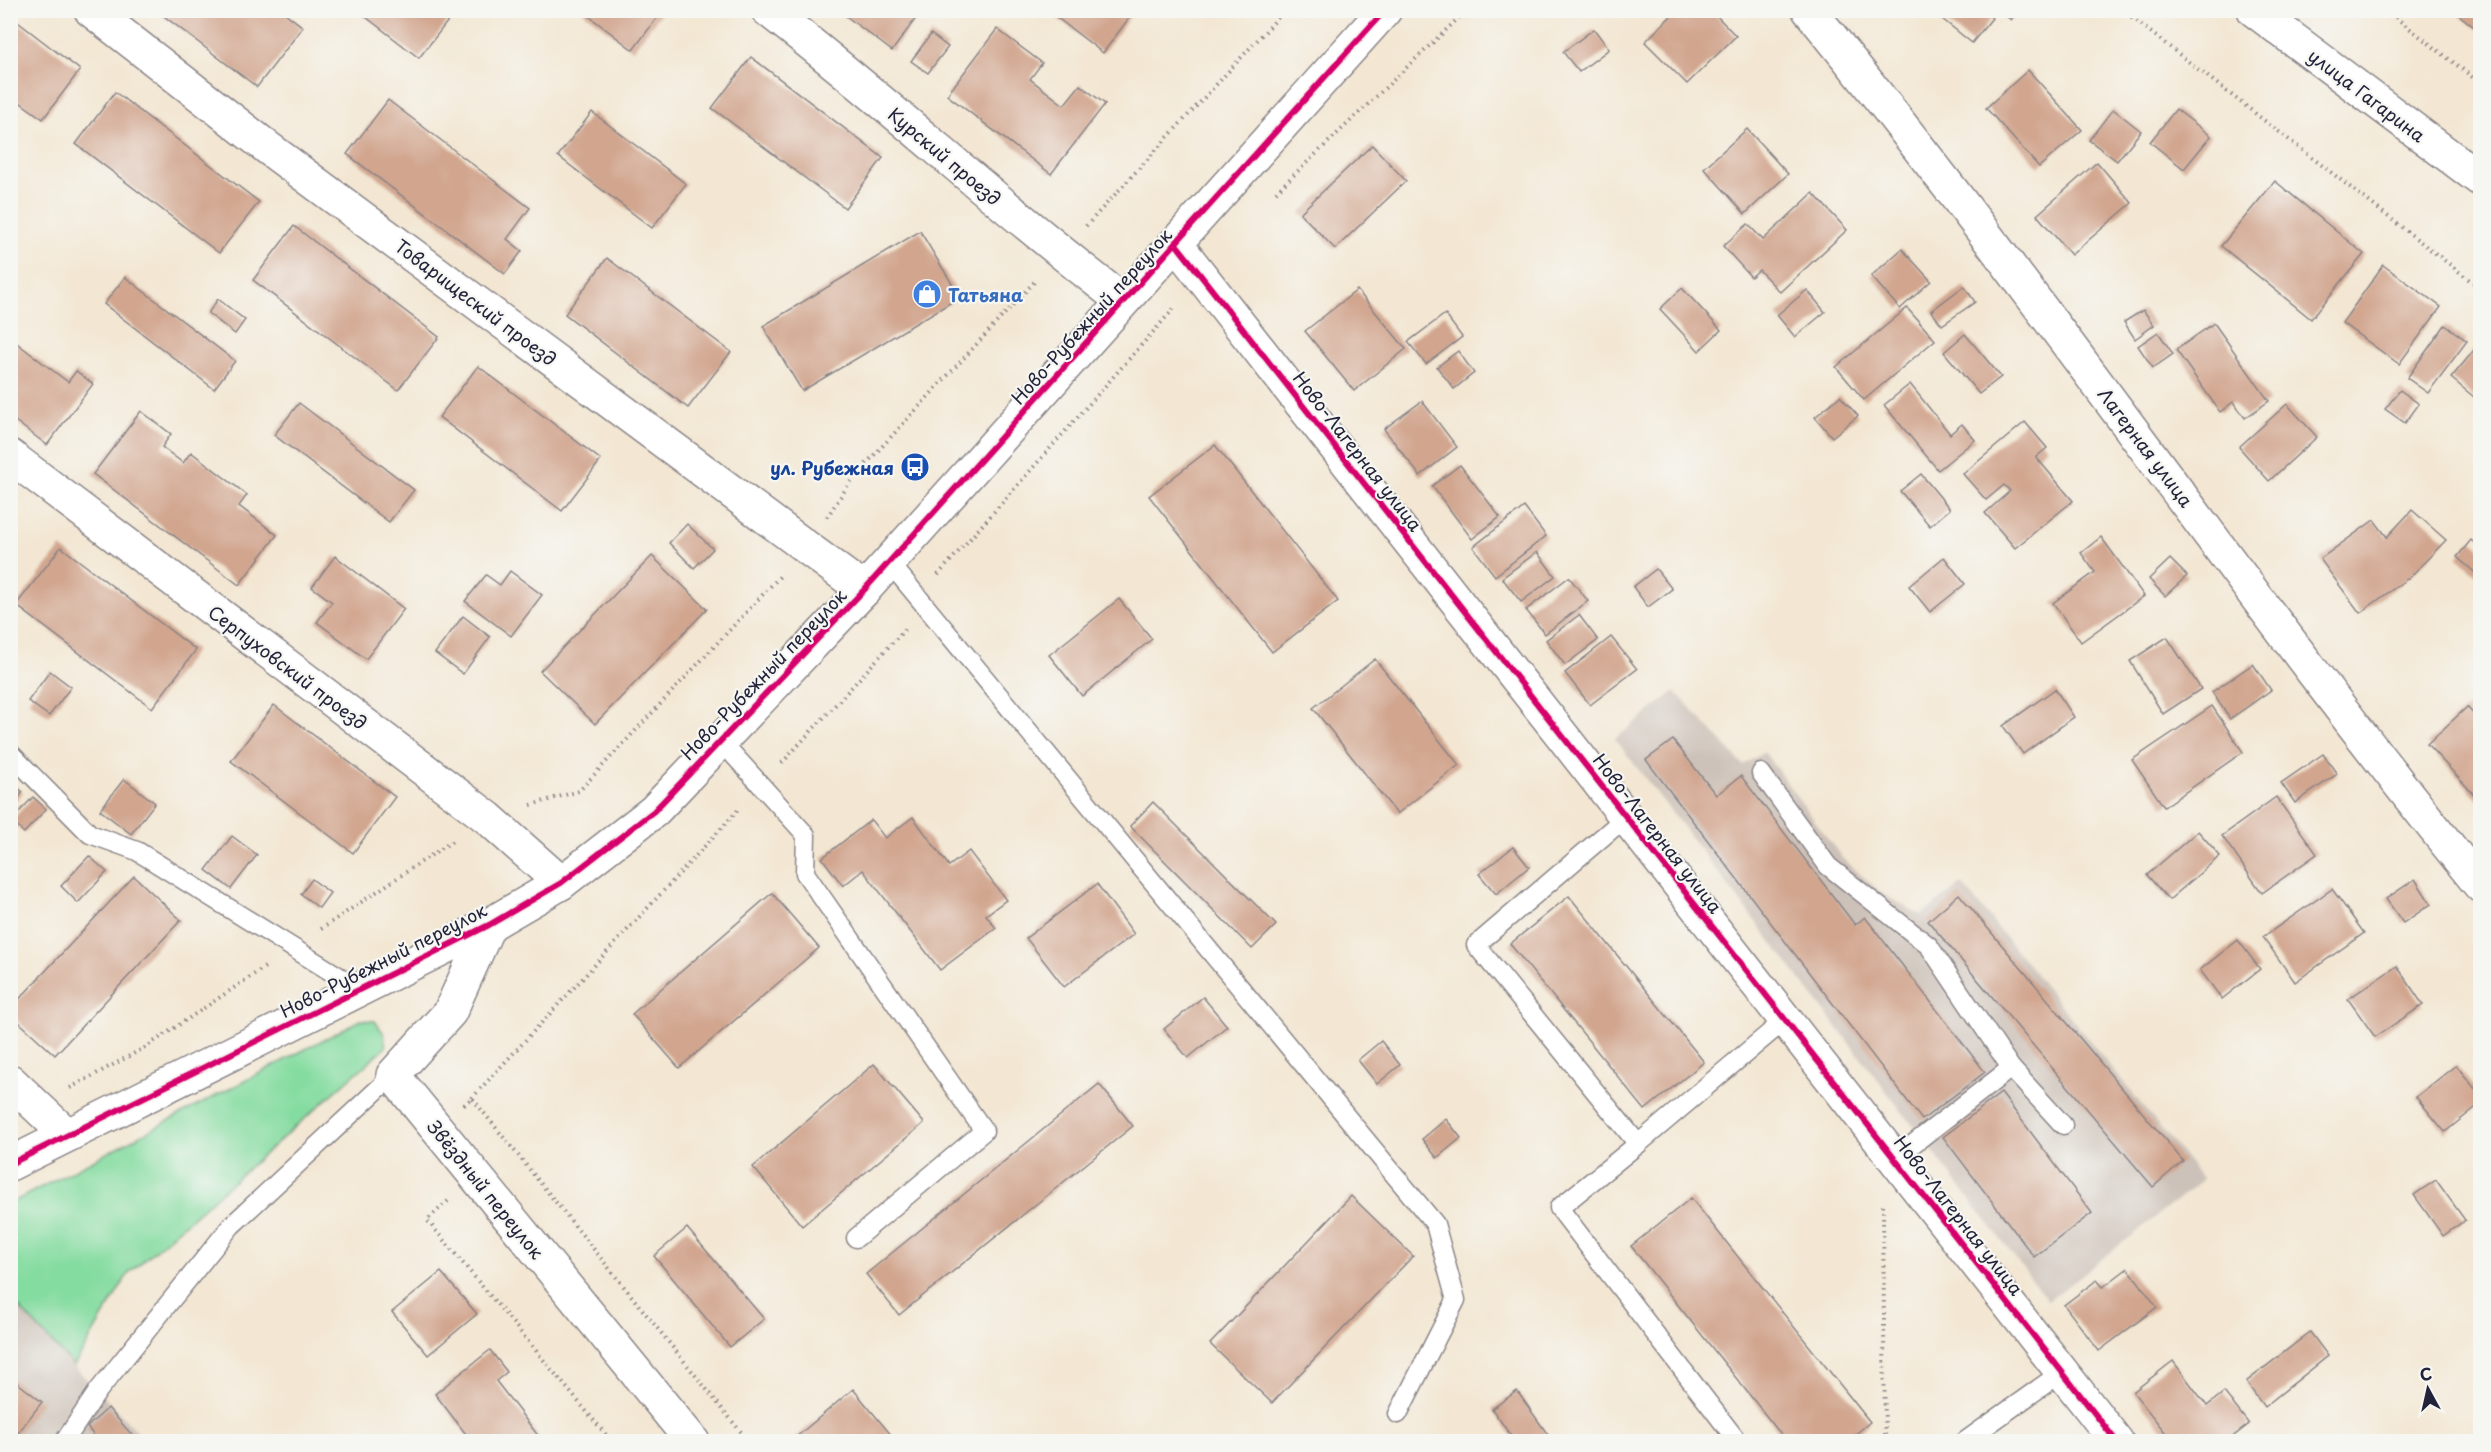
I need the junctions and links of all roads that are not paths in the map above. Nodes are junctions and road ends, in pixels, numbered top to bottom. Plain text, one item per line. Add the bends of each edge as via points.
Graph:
1 (91, 10) edge
2 (768, 10) edge
3 (1385, 10) edge
4 (1809, 10) edge
5 (2254, 10) edge
6 (2481, 179) edge
7 (1176, 244) junction
8 (1123, 301) junction
9 (10, 456) edge
10 (889, 562) junction
11 (864, 590) junction
12 (721, 741) junction
13 (10, 753) edge
14 (1761, 773) dead end
15 (1626, 817) junction
16 (561, 883) junction
17 (2481, 885) edge
18 (489, 925) junction
19 (359, 989) junction
20 (1785, 1020) junction
21 (2011, 1068) junction
22 (393, 1076) junction
23 (10, 1081) edge
24 (2063, 1125) dead end
25 (66, 1134) junction
26 (1638, 1144) junction
27 (1895, 1158) junction
28 (10, 1164) edge
29 (856, 1238) dead end
30 (2062, 1372) junction
31 (1398, 1414) dead end
32 (64, 1442) edge
33 (693, 1442) edge
34 (1738, 1442) edge
35 (1964, 1442) edge
36 (2117, 1442) edge

1 - 11 street, Товарищеский проезд via 268,148
2 - 8 street, Курский проезд
3 - 7 street, Ново-Рубежный переулок
4 - 17 street, Лагерная улица via 2012,267 2384,766
5 - 6 street, улица Гагарина
7 - 8 street, Ново-Рубежный переулок
7 - 15 street, Ново-Лагерная улица
8 - 10 street, Ново-Рубежный переулок
9 - 16 street, Серпуховский проезд via 488,818
10 - 11 street, Ново-Рубежный переулок
10 - 31 lane via 1435,1224 1456,1299
11 - 12 street, Ново-Рубежный переулок
12 - 16 street, Ново-Рубежный переулок via 654,811
12 - 29 lane via 806,835 805,873 984,1131
13 - 19 lane via 90,834 137,851
14 - 21 lane via 1828,866 1929,946
15 - 20 street, Ново-Лагерная улица
15 - 26 lane via 1476,945
16 - 18 street, Ново-Рубежный переулок
18 - 19 street, Ново-Рубежный переулок
18 - 22 street via 450,1012
19 - 25 street, Ново-Рубежный переулок
20 - 26 lane
20 - 27 street, Ново-Лагерная улица
21 - 24 lane
21 - 27 lane
22 - 32 lane via 231,1226 98,1391
22 - 33 street, Звёздный переулок
23 - 25 street
25 - 28 street, Ново-Рубежный переулок
26 - 34 lane via 1559,1208
27 - 30 street, Ново-Лагерная улица
30 - 35 lane
30 - 36 street, Ново-Лагерная улица

